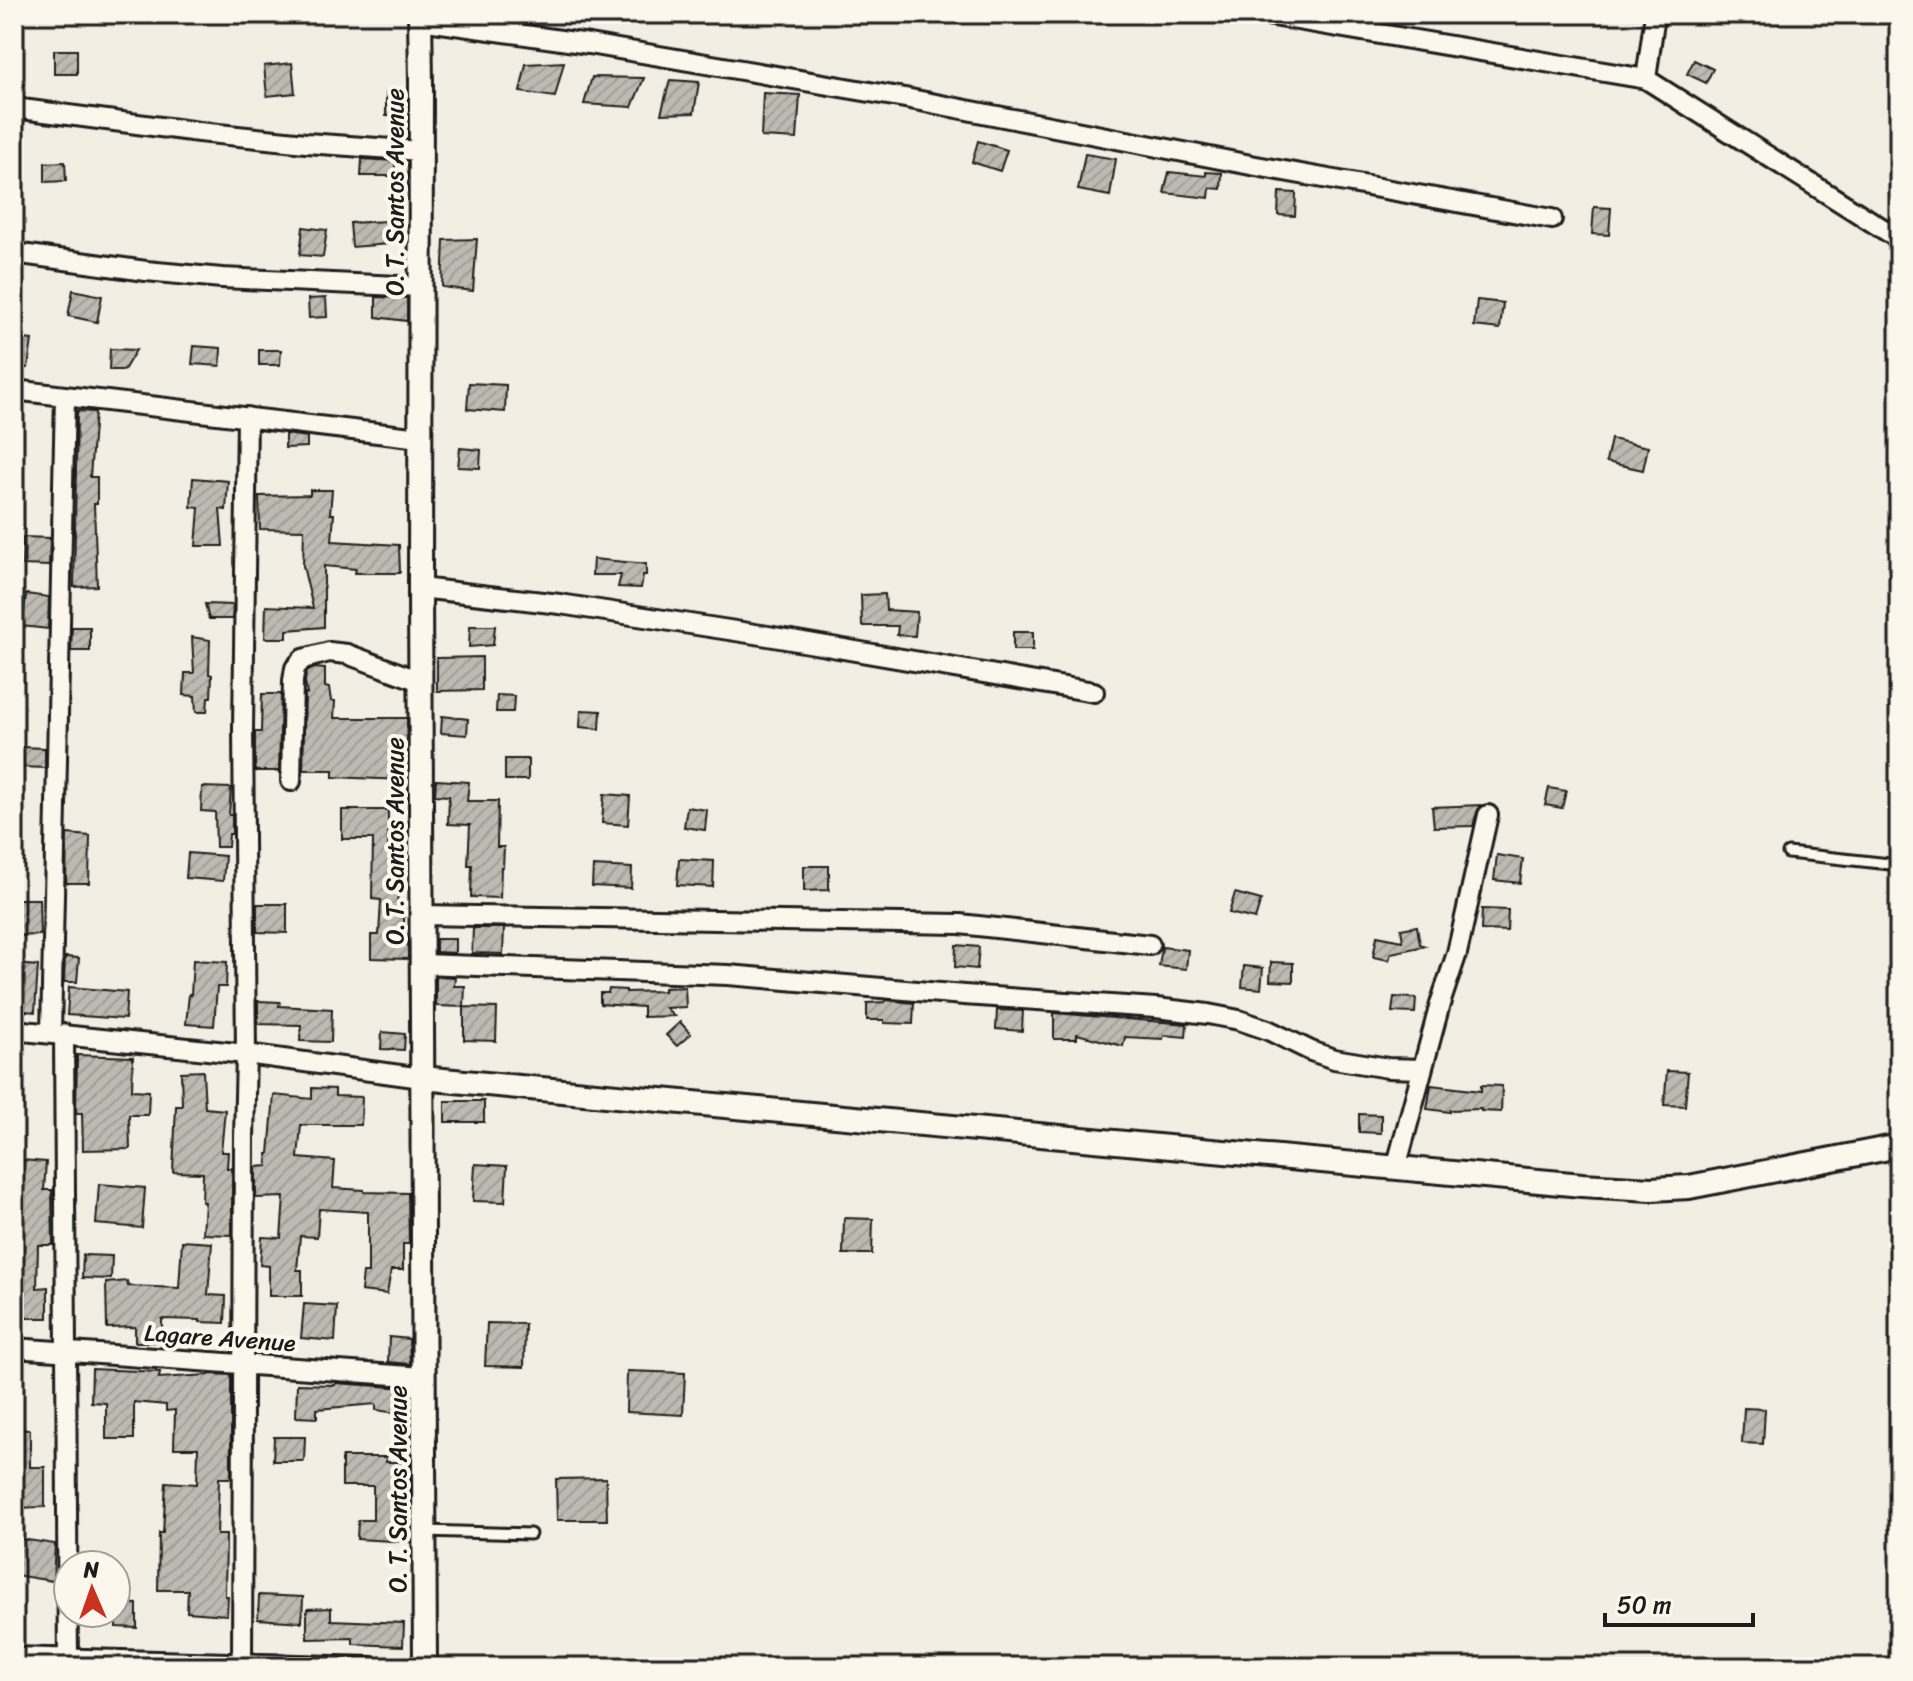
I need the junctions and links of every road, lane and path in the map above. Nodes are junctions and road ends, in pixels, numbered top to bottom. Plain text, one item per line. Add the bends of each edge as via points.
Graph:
1 (1262, 14) edge
2 (1655, 14) edge
3 (420, 17) edge
4 (1646, 79) junction
5 (14, 108) edge
6 (421, 151) junction
7 (1552, 219) dead end
8 (1899, 239) edge
9 (14, 253) edge
10 (421, 287) junction
11 (14, 390) edge
12 (65, 396) junction
13 (247, 417) junction
14 (420, 438) junction
15 (420, 588) junction
16 (420, 681) junction
17 (1094, 692) dead end
18 (291, 781) dead end
19 (1488, 815) dead end
20 (1788, 853) dead end
21 (1899, 865) edge
22 (421, 915) junction
23 (1150, 945) dead end
24 (422, 964) junction
25 (14, 1030) edge
26 (58, 1034) junction
27 (246, 1054) junction
28 (1422, 1069) junction
29 (422, 1078) junction
30 (1899, 1146) edge
31 (1396, 1168) junction
32 (14, 1348) edge
33 (66, 1352) junction
34 (243, 1363) junction
35 (423, 1377) junction
36 (424, 1531) junction
37 (530, 1534) dead end
38 (14, 1657) edge
39 (68, 1663) edge
40 (242, 1664) junction
41 (370, 1667) edge
42 (425, 1667) edge

1 - 4 street
2 - 4 street
3 - 6 street, O. T. Santos Avenue
3 - 7 street via 905,98
4 - 8 street
5 - 6 street via 199,132
6 - 10 street, O. T. Santos Avenue
9 - 10 street via 222,278
10 - 14 street, O. T. Santos Avenue
11 - 12 street
12 - 13 street
12 - 26 street
13 - 14 street
13 - 27 street
14 - 15 street, O. T. Santos Avenue
15 - 16 street, O. T. Santos Avenue
15 - 17 street via 768,636
16 - 18 street via 347,654 329,652 303,659 293,681
16 - 22 street, O. T. Santos Avenue
19 - 28 street via 1457,953
20 - 21 lane
22 - 23 street via 960,924
22 - 24 street, O. T. Santos Avenue
24 - 28 street via 728,975 1156,1008 1239,1020 1334,1059
24 - 29 street, O. T. Santos Avenue
25 - 26 street
26 - 27 street
26 - 33 street
27 - 29 street
27 - 34 street
28 - 31 street
29 - 31 street
29 - 35 street, O. T. Santos Avenue
30 - 31 street via 1660,1189
32 - 33 street, Lagare Avenue
33 - 34 street, Lagare Avenue
33 - 39 street
34 - 35 street, Lagare Avenue
34 - 40 street
35 - 36 street, O. T. Santos Avenue
36 - 37 lane
36 - 42 street, O. T. Santos Avenue
38 - 39 street
39 - 40 street
40 - 41 street

